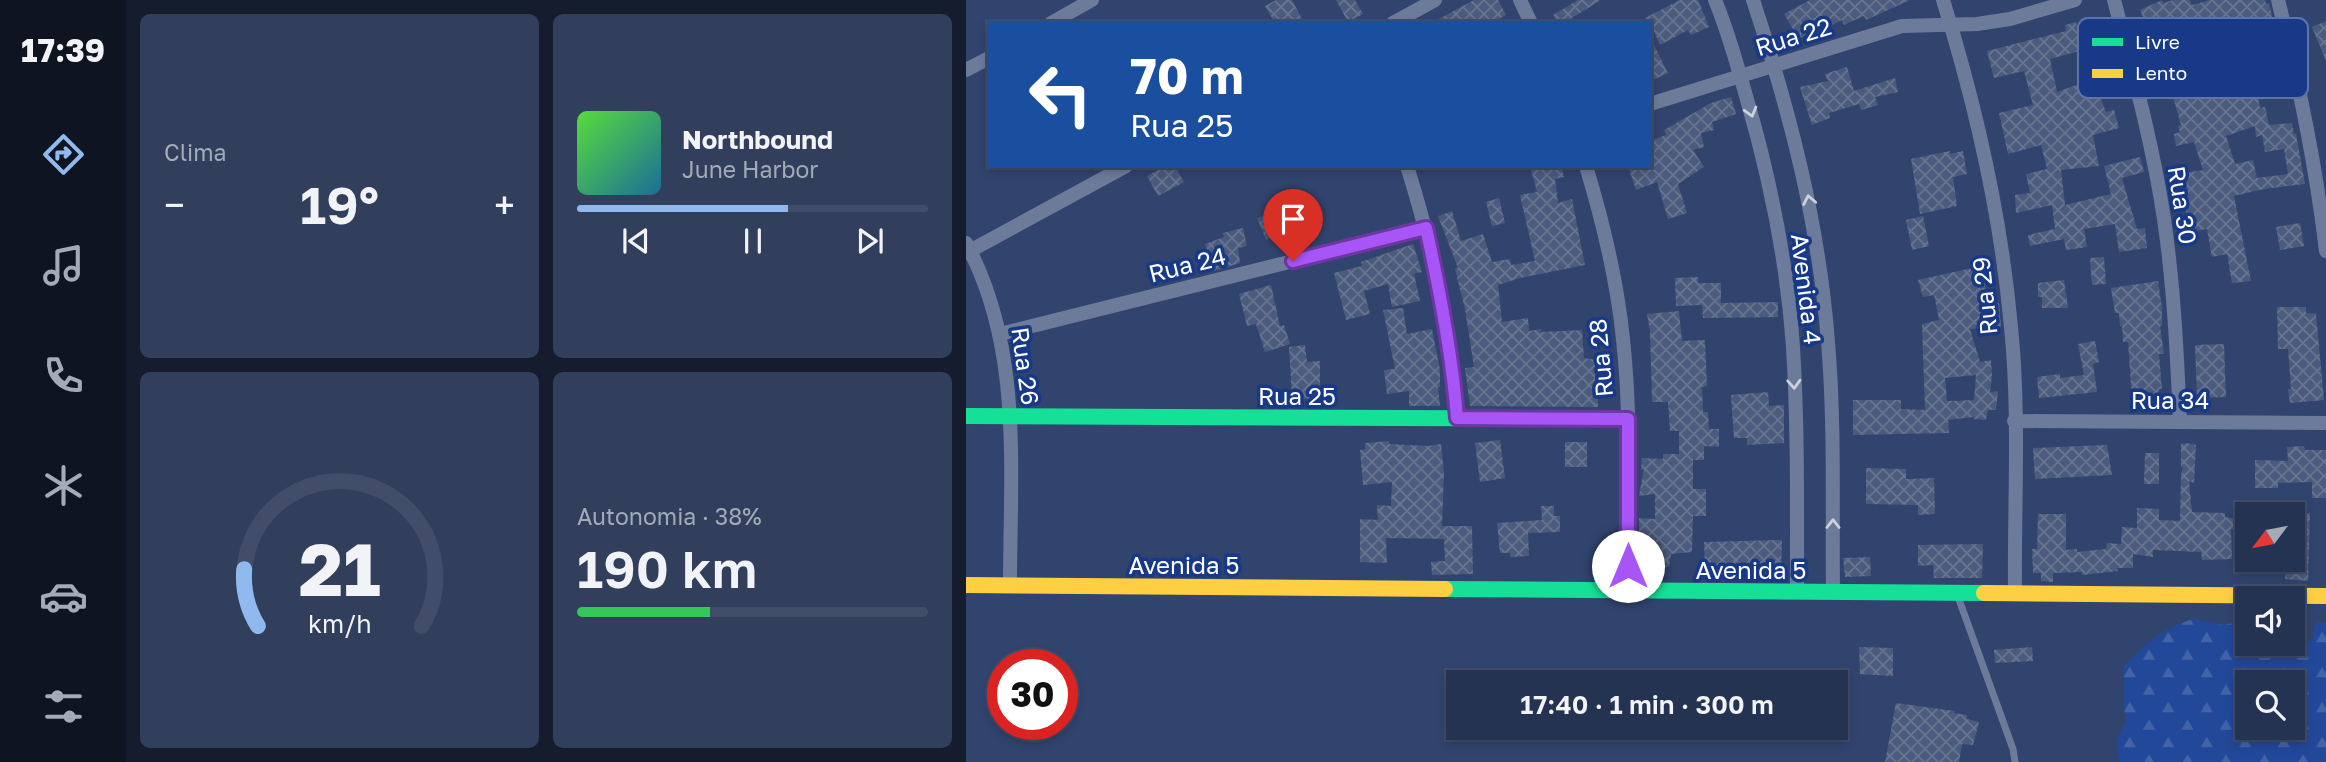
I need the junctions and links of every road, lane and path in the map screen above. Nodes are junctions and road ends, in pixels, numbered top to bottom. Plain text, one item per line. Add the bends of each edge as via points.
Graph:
1 (1092, 0) edge
2 (1435, 0) edge
3 (1520, 0) edge
4 (1715, 0) edge
5 (1754, 0) edge
6 (1942, 0) edge
7 (2075, 0) edge
8 (2114, 0) edge
9 (2278, 0) edge
10 (2119, 18) edge
11 (2282, 18) edge
12 (1055, 21) edge
13 (1397, 21) edge
14 (1530, 21) edge
15 (1950, 24) junction
16 (987, 59) edge
17 (1775, 65) junction
18 (966, 70) edge
19 (1740, 76) junction
20 (2140, 98) edge
21 (2301, 98) edge
22 (1652, 103) edge
23 (1122, 168) edge
24 (1408, 168) edge
25 (1587, 168) edge
26 (1426, 228) junction
27 (967, 248) edge
28 (2326, 251) edge
29 (1000, 334) junction
30 (966, 416) edge
31 (1010, 416) junction
32 (1457, 418) junction
33 (1628, 419) junction
34 (2014, 421) junction
35 (2180, 422) junction
36 (2326, 423) edge
37 (966, 585) edge
38 (1010, 586) junction
39 (1628, 590) junction
40 (1797, 592) junction
41 (1833, 592) junction
42 (1956, 593) junction
43 (2014, 593) junction
44 (2326, 596) edge
45 (2015, 762) edge

1 - 12 street
2 - 13 street
3 - 14 street
4 - 19 street, Avenida 4
5 - 17 street, Avenida 4
6 - 15 street, Rua 29
7 - 15 street, Rua 22 via 2010,19
8 - 10 street, Rua 30
9 - 11 street
15 - 17 street, Rua 22 via 1902,26
15 - 34 street, Rua 29 via 1980,137 2001,243 2012,330
16 - 18 street
17 - 19 street, Rua 22
41 -> 17 street, Avenida 4 via 1826,318 1809,202
19 - 22 street, Rua 22
19 -> 40 street, Avenida 4 via 1774,209 1791,333
20 - 35 street, Rua 30 via 2164,218 2176,319
21 - 28 street
23 - 27 street
24 - 26 street
25 - 33 street, Rua 28 via 1609,250 1623,338
26 - 29 street, Rua 24
26 - 32 street via 1454,373
27 - 29 street, Rua 26 via 988,290
29 - 31 street, Rua 26
30 - 31 street, Rua 25
31 - 32 street, Rua 25
31 - 38 street, Rua 26
32 - 33 street, Rua 25
33 - 39 street, Rua 28
34 - 35 street, Rua 34
34 - 43 street, Rua 29
35 - 36 street, Rua 34
37 - 38 street, Avenida 5
38 - 39 street, Avenida 5
39 - 40 street, Avenida 5
40 - 41 street, Avenida 5
41 - 42 street, Avenida 5
42 - 43 street, Avenida 5
42 - 45 lane
43 - 44 street, Avenida 5

